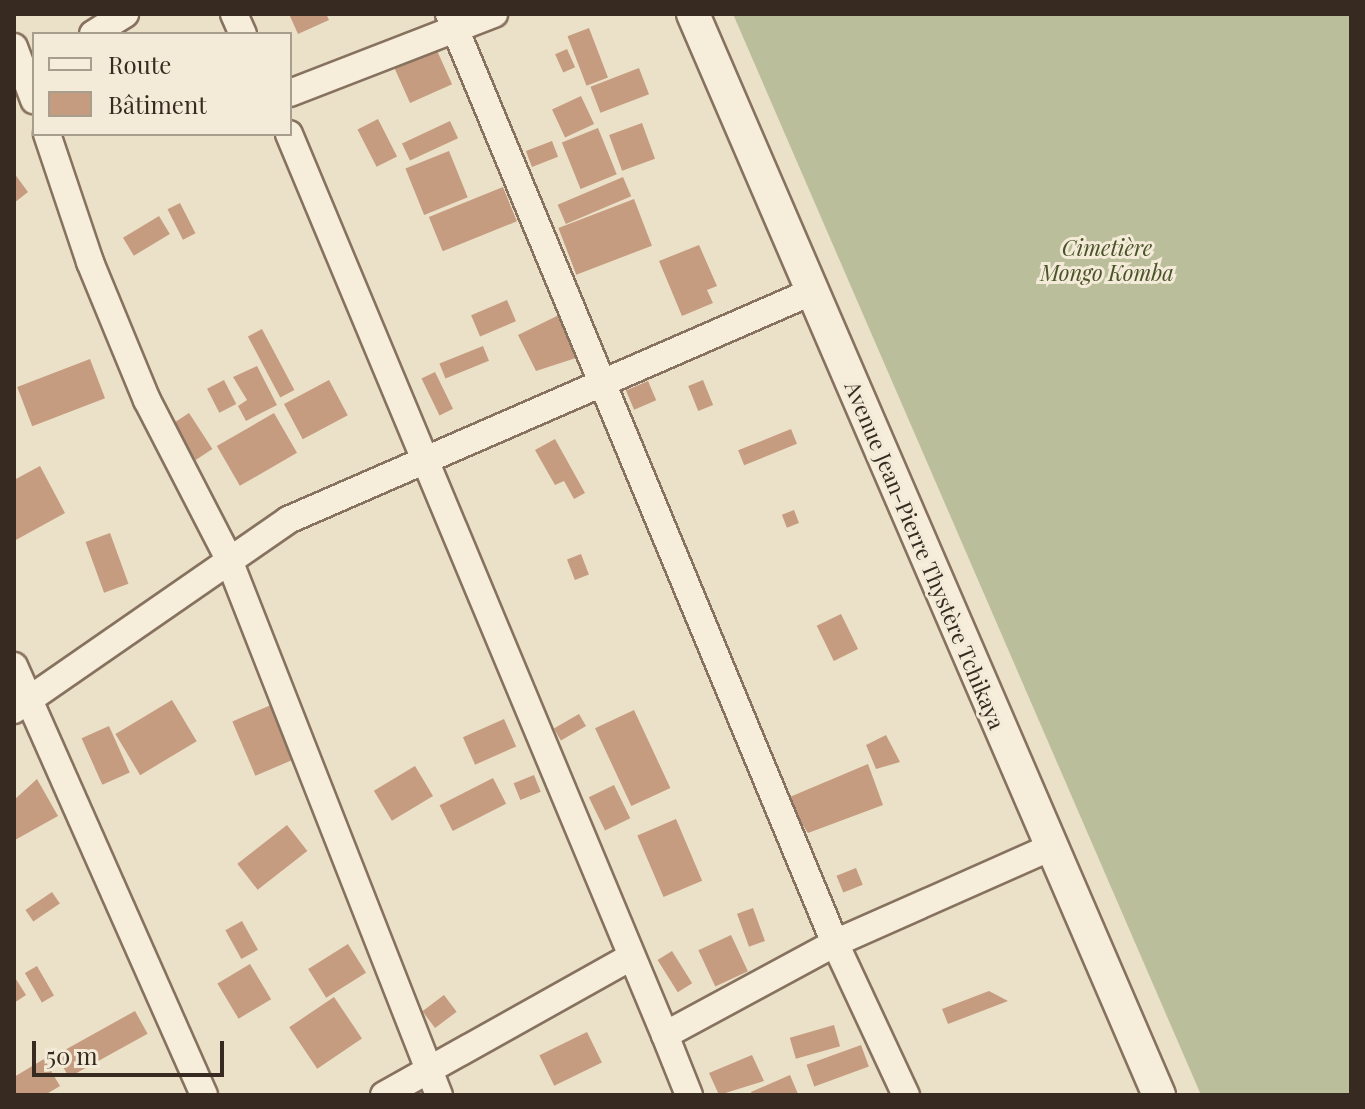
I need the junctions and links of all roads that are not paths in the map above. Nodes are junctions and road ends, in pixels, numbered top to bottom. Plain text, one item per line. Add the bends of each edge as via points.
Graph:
1 (125, 14) edge
2 (494, 14) edge
3 (693, 14) edge
4 (452, 22) edge
5 (96, 32) edge
6 (14, 47) edge
7 (27, 83) edge
8 (292, 92) edge
9 (48, 136) edge
10 (290, 136) edge
11 (811, 292) junction
12 (605, 382) junction
13 (427, 456) junction
14 (227, 555) junction
15 (14, 666) edge
16 (21, 705) edge
17 (1052, 847) junction
18 (835, 943) junction
19 (629, 958) junction
20 (665, 1035) junction
21 (428, 1067) junction
22 (204, 1095) edge
23 (384, 1095) edge
24 (439, 1095) edge
25 (689, 1095) edge
26 (906, 1095) edge
27 (1159, 1095) edge

1 - 5 street
2 - 4 street
3 - 11 street, Avenue Jean-Pierre Thystère Tchikaya
4 - 8 street
4 - 12 street
6 - 7 street
9 - 14 street via 147,400
10 - 13 street
11 - 12 street
11 - 17 street, Avenue Jean-Pierre Thystère Tchikaya
12 - 13 street
12 - 18 street
13 - 14 street
13 - 19 street
14 - 16 street
14 - 21 street
15 - 16 street
16 - 22 street
17 - 18 street
17 - 27 street, Avenue Jean-Pierre Thystère Tchikaya
18 - 20 street
18 - 26 street
19 - 20 street
19 - 21 street
20 - 25 street
21 - 23 street
21 - 24 street

